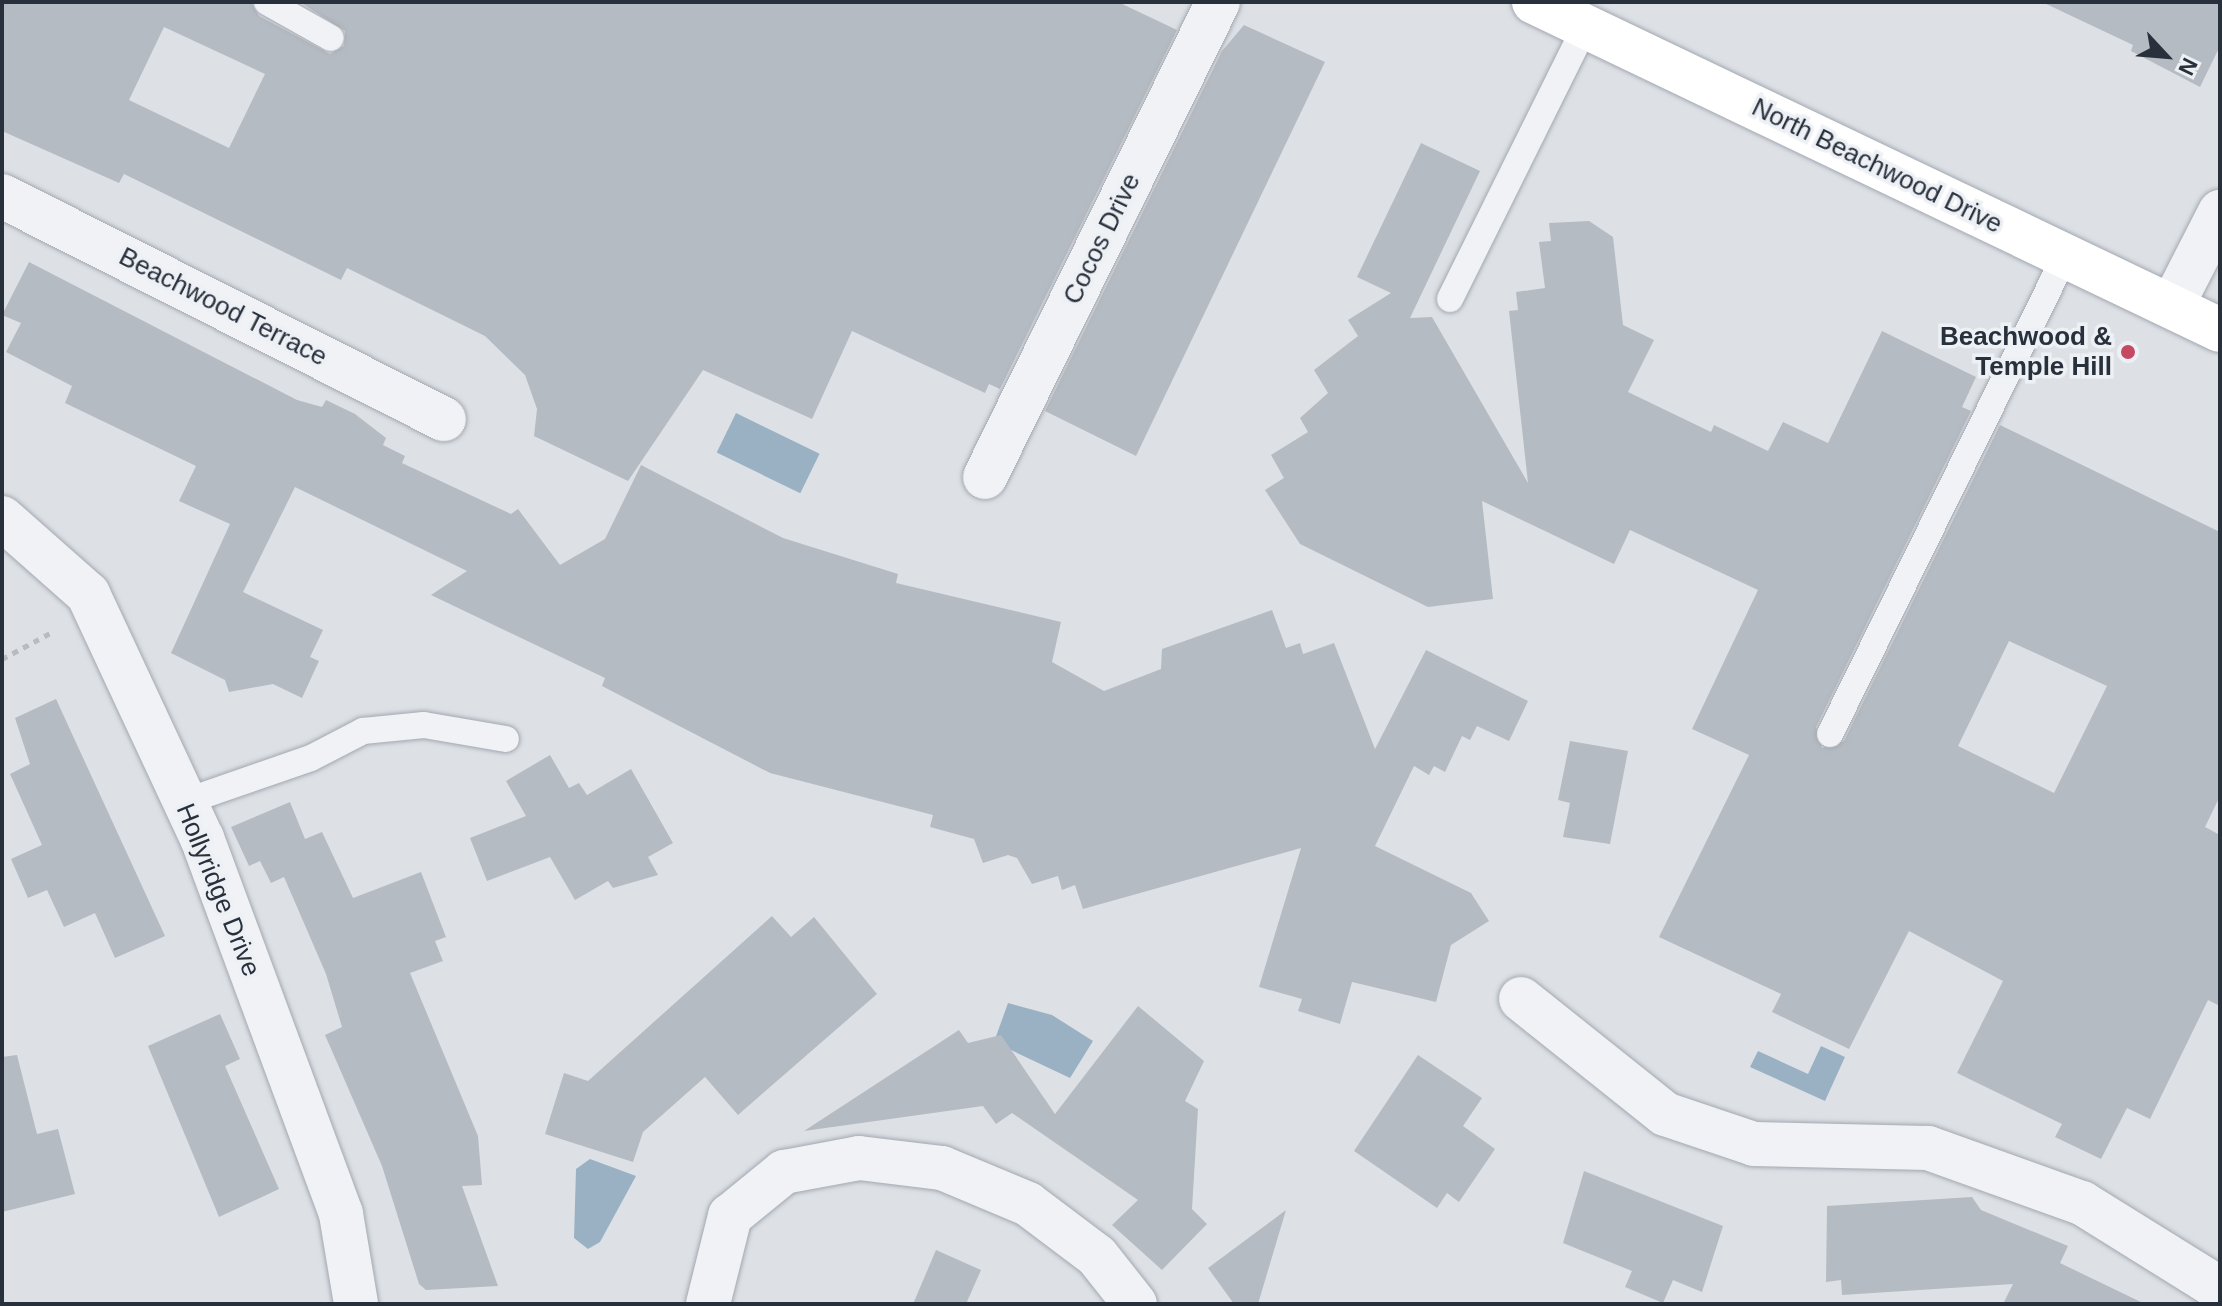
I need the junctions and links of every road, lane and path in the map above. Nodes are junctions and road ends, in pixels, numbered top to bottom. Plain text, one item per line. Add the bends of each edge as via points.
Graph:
1 (267, 2) edge
2 (1218, 2) edge
3 (1534, 2) edge
4 (1585, 27) junction
5 (331, 38) dead end
6 (2, 196) edge
7 (2220, 212) edge
8 (2065, 256) junction
9 (1450, 299) dead end
10 (2172, 306) junction
11 (2220, 330) edge
12 (444, 419) dead end
13 (985, 477) dead end
14 (2, 518) edge
15 (1830, 734) dead end
16 (506, 739) dead end
17 (184, 802) junction
18 (1521, 999) dead end
19 (2220, 1289) edge
20 (356, 1304) edge
21 (708, 1304) edge
22 (1135, 1304) edge

1 - 5 lane
2 - 13 street, Cocos Drive
3 - 4 street, North Beachwood Drive
4 - 8 street, North Beachwood Drive
4 - 9 lane
6 - 12 street, Beachwood Terrace
7 - 10 street
8 - 10 street, North Beachwood Drive
8 - 15 lane
10 - 11 street, North Beachwood Drive
14 - 17 street, Hollyridge Drive via 88,594
16 - 17 lane via 424,725 363,731 311,758
17 - 20 street, Hollyridge Drive via 341,1214
18 - 19 street via 1665,1114 1754,1144 1928,1148 2082,1203
21 - 22 street via 730,1216 784,1172 859,1158 942,1168 1028,1204 1097,1256

